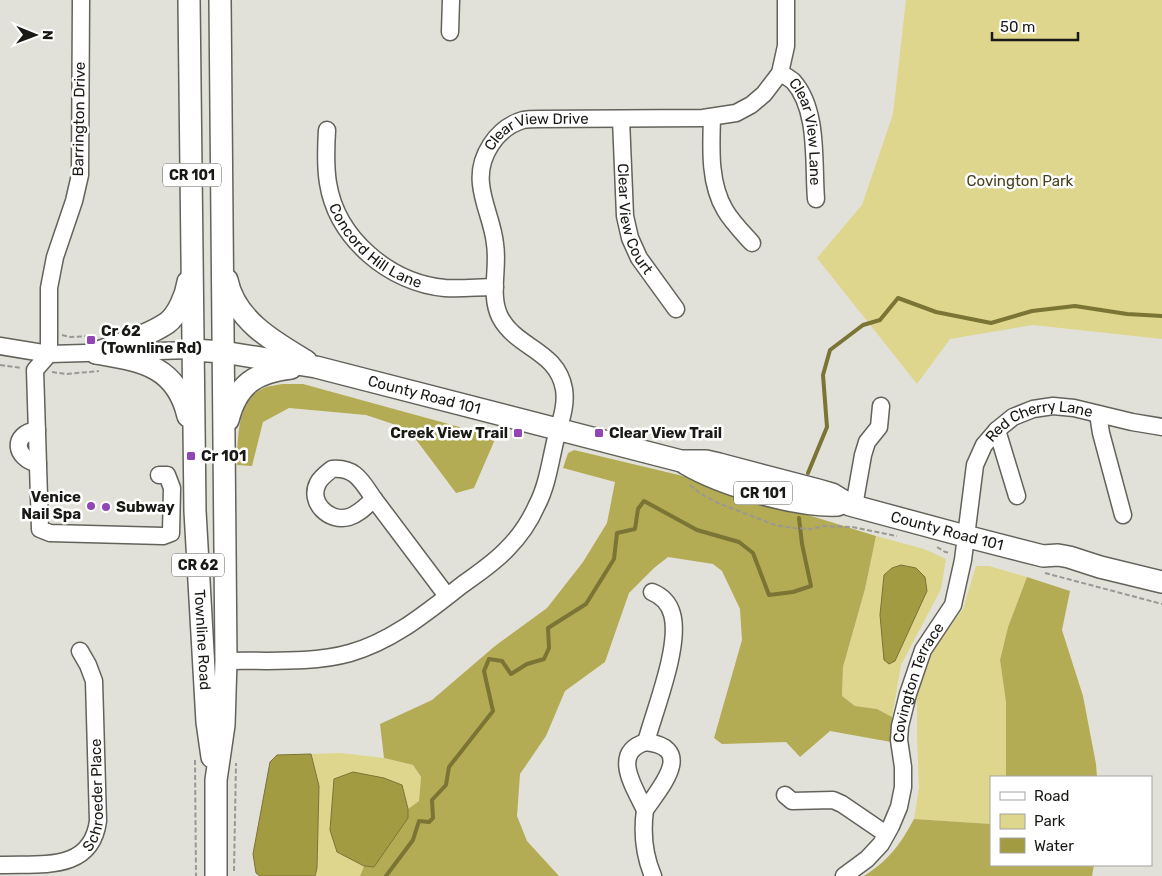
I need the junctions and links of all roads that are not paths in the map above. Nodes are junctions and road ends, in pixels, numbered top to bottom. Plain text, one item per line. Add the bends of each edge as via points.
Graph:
1 (81, 0) edge
2 (190, 0) edge
3 (220, 0) edge
4 (451, 0) edge
5 (786, 0) edge
6 (450, 32) dead end
7 (780, 73) junction
8 (712, 118) junction
9 (620, 119) junction
10 (327, 130) dead end
11 (816, 199) dead end
12 (752, 243) dead end
13 (193, 250) junction
14 (223, 260) junction
15 (495, 287) junction
16 (676, 309) dead end
17 (0, 346) edge
18 (193, 350) junction
19 (223, 352) junction
20 (49, 354) junction
21 (98, 362) junction
22 (316, 367) junction
23 (881, 406) dead end
24 (1098, 414) junction
25 (1162, 427) edge
26 (996, 430) junction
27 (558, 431) junction
28 (224, 440) junction
29 (194, 441) junction
30 (159, 475) dead end
31 (1017, 496) dead end
32 (374, 499) dead end
33 (852, 505) junction
34 (1124, 514) dead end
35 (965, 545) junction
36 (1043, 564) junction
37 (1162, 582) edge
38 (652, 592) dead end
39 (447, 596) junction
40 (1162, 596) edge
41 (80, 651) dead end
42 (226, 661) junction
43 (646, 742) junction
44 (216, 780) junction
45 (785, 795) dead end
46 (645, 810) junction
47 (886, 834) junction
48 (0, 865) edge
49 (216, 876) edge
50 (653, 876) edge
51 (844, 876) edge

1 - 20 street, Barrington Drive via 80,175 49,288
2 - 13 main road, CR 101 / CR 101
3 - 14 main road, CR 101
4 - 6 street
5 - 7 street, Clear View Drive via 786,46
7 - 8 street, Clear View Drive via 764,94 751,104 736,113
7 - 11 street, Clear View Lane via 794,83 810,116
8 - 9 street, Clear View Drive
8 - 12 street via 714,184 718,198
9 - 15 street, Clear View Drive via 523,120 496,138 481,166 480,182 495,244
9 - 16 street, Clear View Court via 625,216 630,238
10 - 15 street, Concord Hill Lane via 328,185 335,207 361,247 400,276 422,283 445,288
13 - 18 main road, CR 101 / CR 101
13 - 21 main road via 187,286 181,303 168,322
14 - 19 main road, CR 101
14 - 22 main road, CR 101 via 228,287 237,306 252,324 272,341
15 - 27 street, Clear View Drive via 497,308 506,328 516,338 542,353 560,376 564,405
17 - 20 street
18 - 19 main road, County Road 101 / CR 101
18 - 21 street
18 - 29 main road, Townline Road / CR 62
19 - 22 main road, County Road 101 / CR 101
19 - 28 main road, Townline Road / CR 62
20 - 21 street
20 - 30 street via 35,370 40,529 50,533 152,536 171,533 172,488 167,475
21 - 29 main road via 148,364 168,378 180,392
22 - 27 main road, County Road 101 / CR 101
22 - 28 main road via 271,371 248,382 234,402
23 - 33 street via 879,427 867,442
24 - 25 street, Red Cherry Lane
24 - 26 street, Red Cherry Lane via 1054,406 1033,409 1013,417
24 - 34 street
26 - 31 street
26 - 35 street, Red Cherry Lane via 975,465
27 - 33 main road, County Road 101 / CR 101 via 681,462 715,479 772,495 826,506
27 - 39 street via 538,504 524,528 507,550
28 - 42 main road, Townline Road / CR 62
29 - 44 main road, Townline Road / CR 62 via 207,722
32 - 39 street
33 - 35 main road, County Road 101 / CR 101
35 - 36 main road, County Road 101 / CR 101
35 - 47 street, Covington Terrace via 953,605 922,650 908,694 899,740 903,787 899,807
36 - 37 main road, County Road 101 / CR 101 via 1058,555
36 - 40 main road, County Road 101 / CR 101
38 - 43 street via 666,601 672,614 674,635 672,653
39 - 42 street via 397,633 349,653 305,659
41 - 48 street, Schroeder Place via 94,681 96,833 83,854 72,860
42 - 44 main road, Townline Road / CR 62 via 224,725
43 - 46 street via 636,745 626,762
43 - 46 street via 665,747 672,766
44 - 49 main road, Townline Road / CR 62
45 - 47 street via 792,801 833,800
46 - 50 street via 645,847
47 - 51 street, Covington Terrace via 867,859

